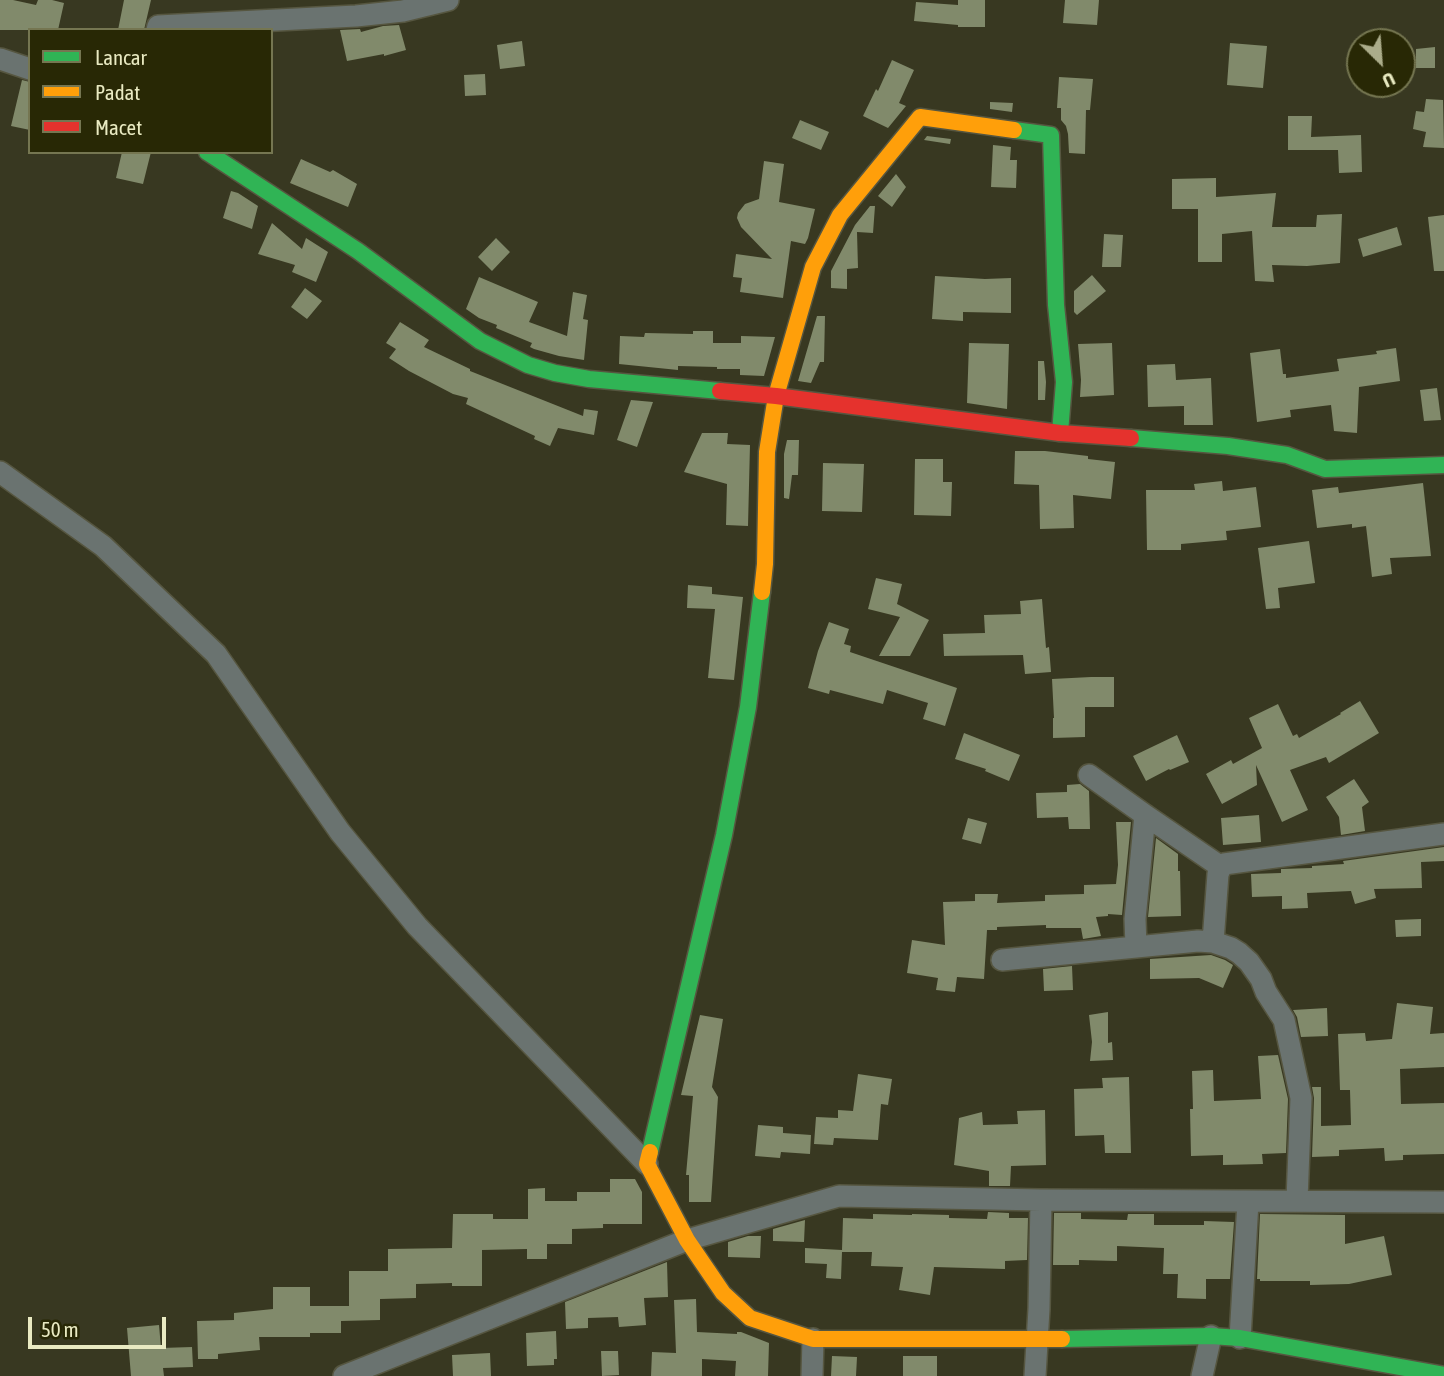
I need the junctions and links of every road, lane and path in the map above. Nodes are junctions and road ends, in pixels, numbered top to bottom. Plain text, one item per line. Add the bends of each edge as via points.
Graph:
1 (448, 0) edge
2 (158, 28) edge
3 (0, 59) edge
4 (28, 68) edge
5 (210, 154) edge
6 (776, 396) junction
7 (1060, 433) junction
8 (1444, 465) edge
9 (0, 472) edge
10 (1089, 775) dead end
11 (1145, 815) junction
12 (1444, 834) edge
13 (1221, 867) junction
14 (1213, 942) junction
15 (1136, 947) junction
16 (1002, 960) dead end
17 (647, 1164) junction
18 (1041, 1200) junction
19 (1297, 1200) junction
20 (1248, 1202) junction
21 (1444, 1202) edge
22 (687, 1240) junction
23 (1038, 1326) junction
24 (1211, 1336) junction
25 (1240, 1338) junction
26 (813, 1339) junction
27 (357, 1374) edge
28 (1444, 1375) edge
29 (812, 1376) edge
30 (1035, 1376) edge
31 (1202, 1376) edge

1 - 2 street via 356,16
3 - 4 street
5 - 6 street via 358,251 480,341 528,365 589,379
6 - 7 street
6 - 7 street via 813,267 840,215 919,117 1051,135 1056,305 1064,382
6 - 17 street via 767,452 765,564 748,707 721,848
7 - 8 street via 1228,446 1287,455 1325,469
9 - 17 street via 103,546 216,654 340,832 416,926
10 - 11 street
11 - 13 street
11 - 15 street
12 - 13 street
13 - 14 street
14 - 15 street
14 - 19 street via 1249,962 1284,1020 1301,1098
15 - 16 street
17 - 22 street
18 - 20 street
18 - 22 street via 839,1196
18 - 23 street
19 - 20 street
19 - 21 street
20 - 25 street
22 - 26 street via 723,1293 750,1318
22 - 27 street
23 - 24 street
23 - 26 street
23 - 30 street
24 - 25 street
24 - 31 street
25 - 28 street
26 - 29 street

